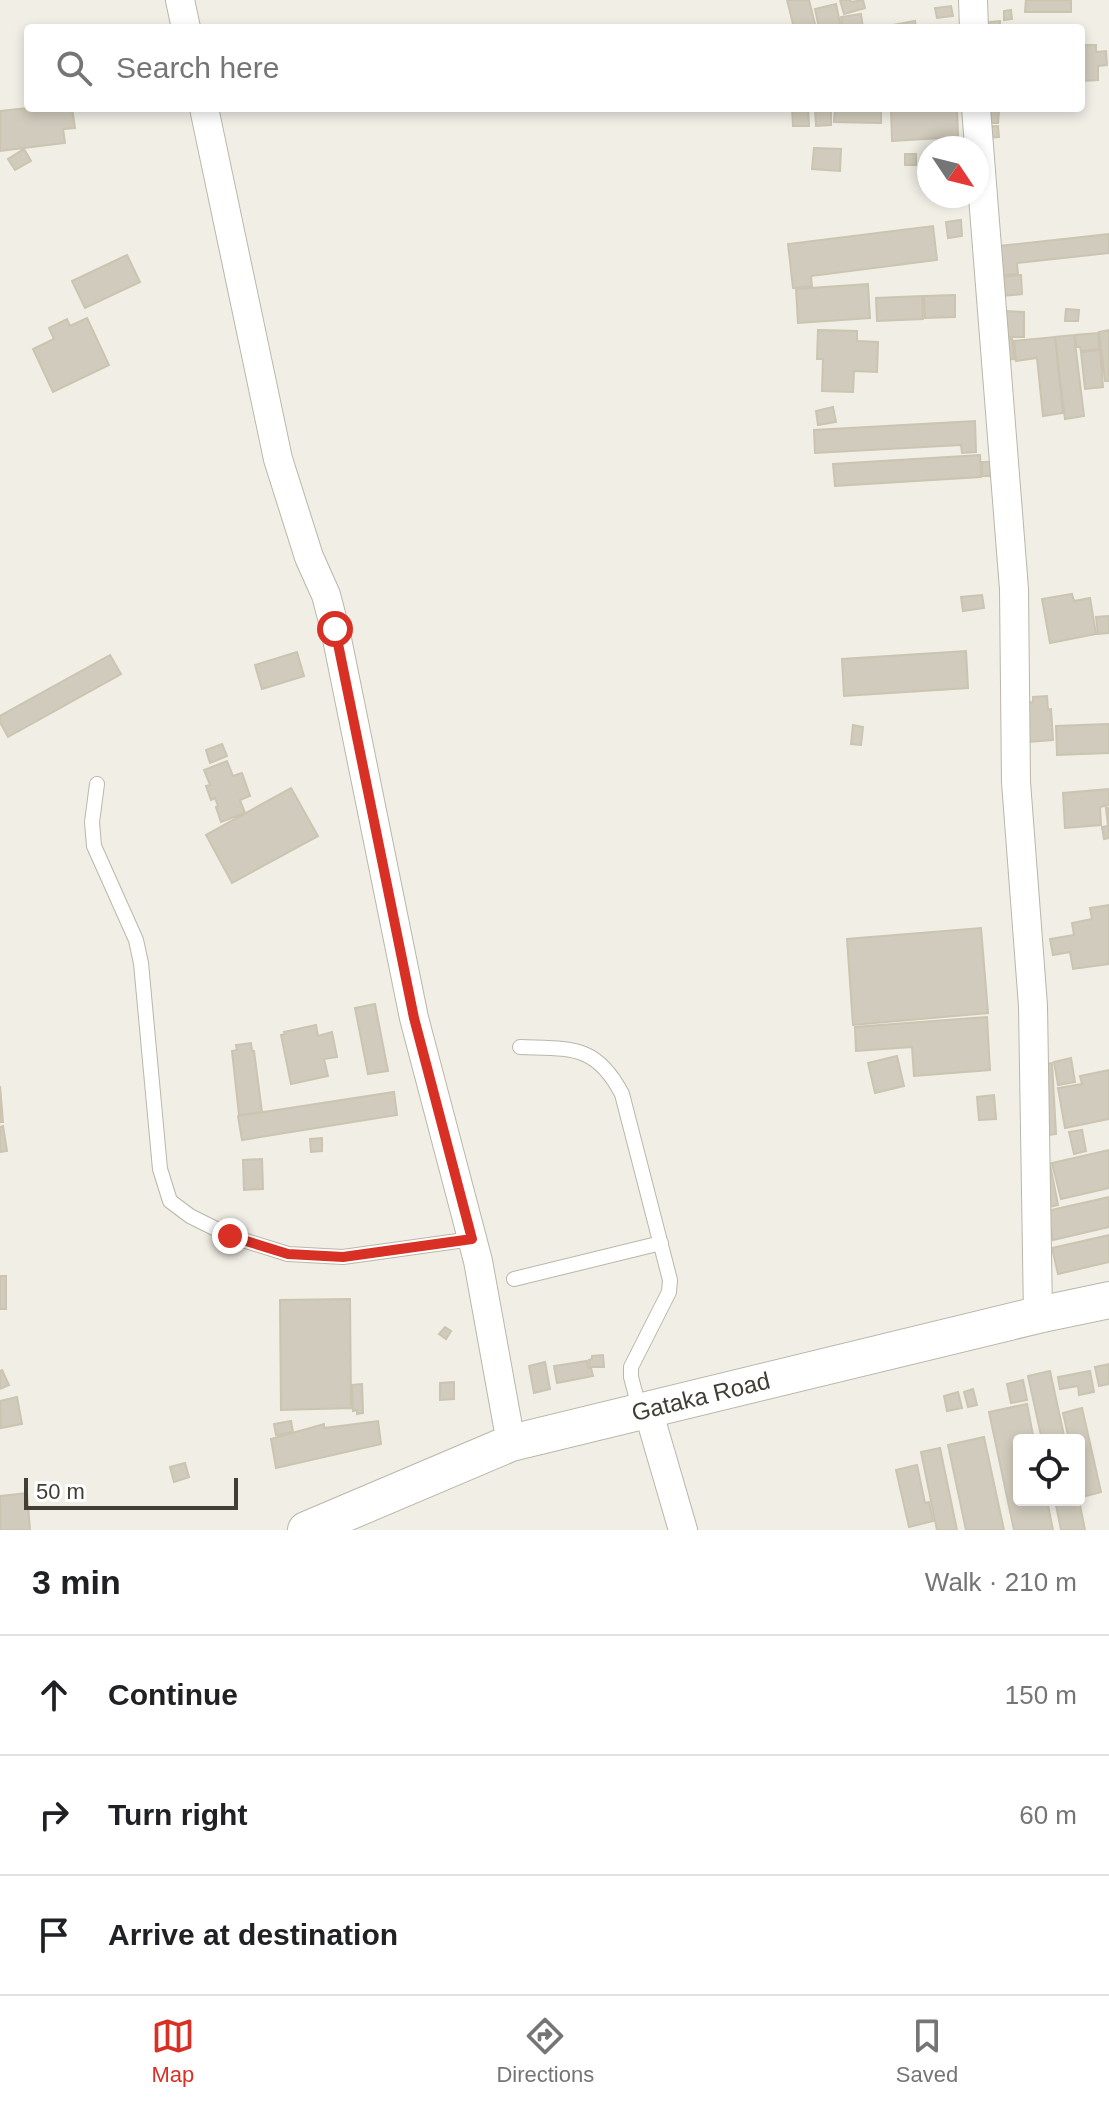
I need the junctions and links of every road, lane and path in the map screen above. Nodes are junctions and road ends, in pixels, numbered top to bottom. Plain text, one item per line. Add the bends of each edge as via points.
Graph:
1 (180, 0) edge
2 (973, 0) edge
3 (185, 24) edge
4 (974, 24) edge
5 (205, 112) edge
6 (976, 112) edge
7 (97, 784) dead end
8 (520, 1047) dead end
9 (472, 1239) junction
10 (661, 1243) junction
11 (514, 1279) dead end
12 (1109, 1300) edge
13 (1038, 1315) junction
14 (644, 1411) junction
15 (511, 1443) junction
16 (306, 1530) edge
17 (683, 1530) edge

1 - 3 street
2 - 4 street
5 - 9 street via 278,459 335,629 414,1018
6 - 13 street via 1014,589 1016,782 1033,1006
7 - 9 lane via 94,846 139,952 160,1169 170,1201 230,1236 288,1254 343,1257
8 - 10 lane via 588,1054 614,1079
9 - 15 street
10 - 11 lane
10 - 14 lane via 669,1292 631,1367
12 - 13 street, Gataka Road
13 - 14 street, Gataka Road
14 - 15 street, Gataka Road
14 - 17 street
15 - 16 street, Gataka Road

